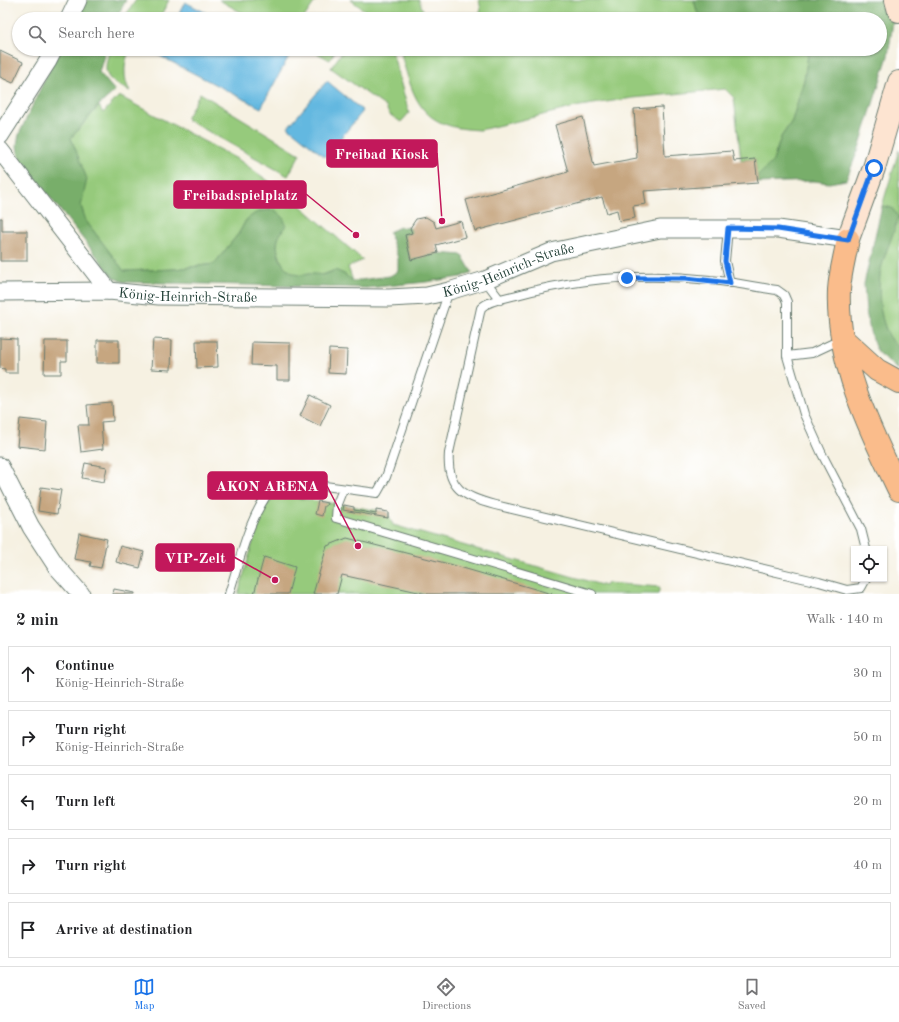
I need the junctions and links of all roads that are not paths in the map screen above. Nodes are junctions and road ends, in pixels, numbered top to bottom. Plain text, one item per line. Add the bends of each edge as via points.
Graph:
1 (78, 0) edge
2 (896, 0) edge
3 (899, 11) edge
4 (72, 12) edge
5 (50, 56) edge
6 (899, 82) edge
7 (0, 136) edge
8 (0, 150) edge
9 (728, 228) junction
10 (848, 240) junction
11 (485, 280) junction
12 (730, 283) junction
13 (449, 291) junction
14 (0, 292) edge
15 (109, 292) junction
16 (500, 300) junction
17 (843, 339) junction
18 (787, 356) junction
19 (899, 382) edge
20 (0, 466) edge
21 (343, 489) junction
22 (899, 490) edge
23 (865, 546) edge
24 (864, 582) edge
25 (81, 594) edge
26 (229, 594) edge
27 (592, 594) edge

1 - 4 street
2 - 3 main road
5 - 7 street
6 - 10 main road via 874,168
8 - 15 street
9 - 10 street, König-Heinrich-Straße via 778,229
9 - 11 street, König-Heinrich-Straße via 660,229 634,234 551,252
9 - 12 lane via 725,261
10 - 17 main road via 839,289
11 - 13 street, König-Heinrich-Straße
11 - 16 lane
12 - 16 lane via 686,278 598,280 567,283
12 - 18 lane via 777,290 784,295 787,302
13 - 15 street, König-Heinrich-Straße via 427,296 389,298 160,296
13 - 21 lane via 386,477 377,493
14 - 15 street, König-Heinrich-Straße
16 - 24 lane via 481,308 449,453 448,467 463,494 484,502 846,590 861,588
17 - 18 lane via 812,353
17 - 19 main road via 877,370
17 - 22 main road via 854,387 866,421
18 - 23 lane via 804,414 861,529
20 - 25 street via 53,562
21 - 26 lane via 295,482 275,484 264,497 250,527
21 - 27 lane via 337,504 336,518

